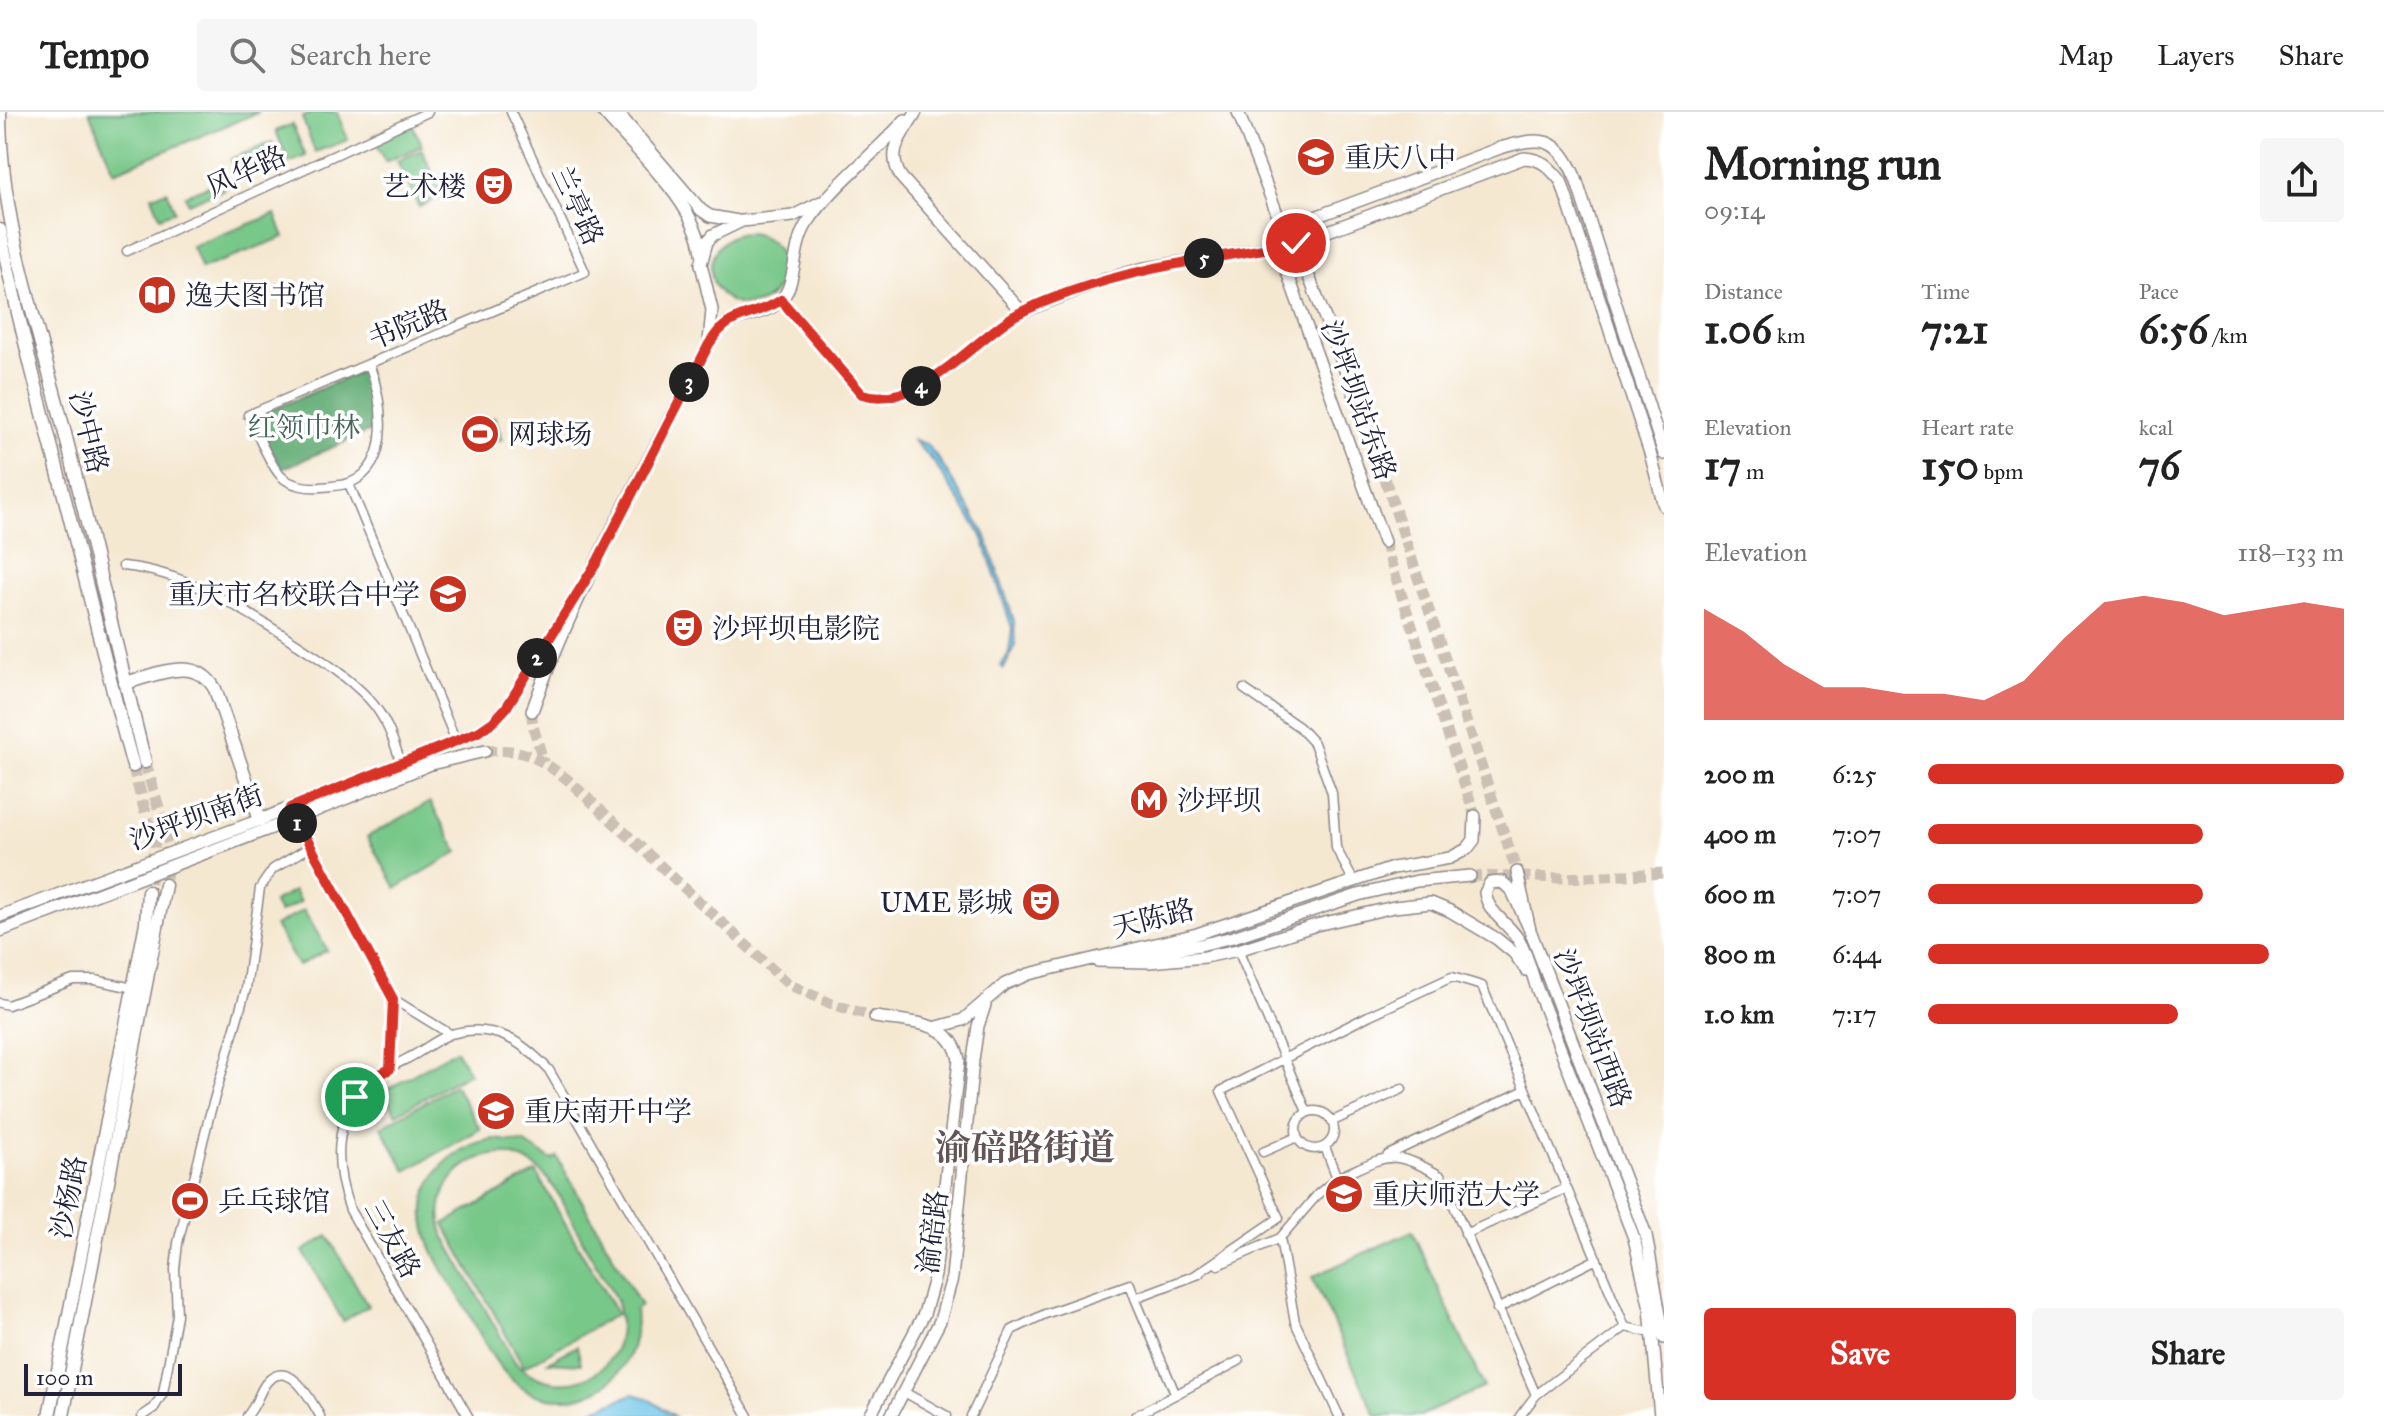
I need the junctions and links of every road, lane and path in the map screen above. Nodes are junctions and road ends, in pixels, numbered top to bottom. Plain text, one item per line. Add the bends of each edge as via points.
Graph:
1 (0, 112) edge
2 (428, 112) edge
3 (511, 112) edge
4 (603, 112) edge
5 (617, 112) edge
6 (915, 112) edge
7 (1238, 112) edge
8 (825, 200) junction
9 (742, 221) junction
10 (1283, 229) junction
11 (0, 230) edge
12 (1296, 243) junction
13 (1278, 247) junction
14 (127, 251) dead end
15 (702, 254) junction
16 (585, 272) joint
17 (781, 300) junction
18 (1022, 312) junction
19 (709, 344) junction
20 (369, 364) junction
21 (1369, 432) tunnel mouth
22 (1664, 454) edge
23 (349, 484) junction
24 (1664, 506) edge
25 (1384, 542) tunnel mouth
26 (597, 562) junction
27 (123, 566) dead end
28 (125, 683) junction
29 (1244, 689) dead end
30 (532, 711) tunnel mouth
31 (456, 741) junction
32 (485, 751) tunnel mouth
33 (401, 763) junction
34 (292, 814) junction
35 (1475, 816) tunnel mouth
36 (260, 820) junction
37 (310, 847) junction
38 (1517, 872) tunnel mouth
39 (1470, 876) tunnel mouth
40 (1353, 880) junction
41 (165, 885) tunnel mouth
42 (148, 892) tunnel mouth
43 (0, 916) edge
44 (1530, 930) junction
45 (0, 931) edge
46 (1238, 950) junction
47 (1061, 965) junction
48 (1536, 986) junction
49 (139, 990) junction
50 (991, 996) junction
51 (393, 999) junction
52 (0, 1003) edge
53 (875, 1017) tunnel mouth
54 (934, 1028) junction
55 (450, 1034) junction
56 (1283, 1058) junction
57 (390, 1069) junction
58 (1402, 1089) dead end
59 (1525, 1090) junction
60 (1307, 1112) junction
61 (1333, 1121) junction
62 (1297, 1137) junction
63 (1325, 1147) junction
64 (1263, 1152) dead end
65 (1387, 1156) junction
66 (1337, 1178) junction
67 (1567, 1188) junction
68 (1465, 1234) junction
69 (1280, 1238) junction
70 (1597, 1259) junction
71 (1194, 1276) junction
72 (1135, 1298) junction
73 (1497, 1309) junction
74 (1625, 1327) junction
75 (1658, 1336) edge
76 (1239, 1361) dead end
77 (904, 1392) junction
78 (1175, 1393) junction
79 (1536, 1395) junction
80 (49, 1416) edge
81 (63, 1416) edge
82 (142, 1416) edge
83 (247, 1416) edge
84 (320, 1416) edge
85 (468, 1416) edge
86 (748, 1416) edge
87 (870, 1416) edge
88 (891, 1416) edge
89 (947, 1416) edge
90 (971, 1416) edge
91 (1135, 1416) edge
92 (1339, 1416) edge
93 (1520, 1416) edge
94 (1660, 1416) edge

1 - 28 main road, 沙中路 via 0,156 14,240
2 - 14 street, 风华路
3 - 16 street, 兰亭路
4 - 15 main road via 683,204 699,233
5 - 9 main road via 701,210
6 - 8 main road
6 - 18 main road via 897,144 894,165
7 - 10 main road, 沙坪坝站东路
8 - 9 main road via 782,219
8 - 17 main road via 797,241 791,281
9 - 15 main road via 713,235
10 - 12 main road, 沙坪坝站东路
10 - 13 main road
10 - 22 main road via 1500,148 1546,141 1560,151 1576,179
11 - 28 main road, 沙中路 via 115,703 139,764
12 - 13 main road
12 - 21 main road, 沙坪坝站东路
12 - 24 main road via 1524,158 1547,164 1561,181
13 - 18 main road via 1132,272
13 - 25 main road, 沙坪坝站东路
15 - 19 main road via 701,274 712,310
16 - 20 street, 书院路
17 - 18 street via 862,394 877,398 922,385
17 - 19 main road via 730,322
19 - 26 main road
20 - 23 street via 378,387 379,443 376,458
20 - 23 street, 书院路 via 248,415 281,476 306,488
23 - 31 street
26 - 30 main road
26 - 31 main road, 沙坪坝南街 via 506,708 478,732
27 - 33 street via 153,569 201,587 310,650 369,699 387,723
28 - 36 main road via 181,669 207,675
29 - 40 street via 1314,743 1332,793 1336,848
31 - 33 main road, 沙坪坝南街
32 - 34 main road, 沙坪坝南街 via 431,764
33 - 34 main road, 沙坪坝南街
34 - 36 main road, 沙坪坝南街
34 - 37 street
34 - 45 main road, 沙坪坝南街
35 - 40 main road, 天陈路 via 1474,840 1450,858
36 - 43 main road, 沙坪坝南街
37 - 51 street
37 - 82 street via 273,869 260,888 246,989 178,1243 177,1315 163,1393
38 - 44 main road, 沙坪坝站西路
39 - 47 main road via 1358,895 1200,945
40 - 47 main road, 天陈路 via 1197,934
41 - 49 main road
42 - 49 main road
44 - 48 main road via 1512,891 1502,882 1490,883 1485,893 1488,904 1519,940
44 - 75 main road, 沙坪坝站西路 via 1646,1235
46 - 47 main road via 1205,957
46 - 48 main road via 1316,925 1431,903 1497,939 1522,962
46 - 56 street
47 - 50 main road, 天陈路 via 1005,984
48 - 75 main road, 沙坪坝站西路 via 1634,1238
49 - 52 street via 73,980 8,1005
49 - 80 main road, 沙杨路
49 - 81 main road, 沙杨路
50 - 54 main road, 天陈路 via 963,1020
50 - 77 main road, 渝碚路 via 978,1026 952,1278 940,1321
51 - 55 street
51 - 57 street
53 - 54 main road
54 - 87 main road, 渝碚路 via 956,1045 959,1060 935,1275 924,1314
55 - 57 street
55 - 86 street via 480,1031 511,1038 549,1070
56 - 59 street via 1452,977 1482,986
56 - 60 street
56 - 71 street via 1221,1091 1279,1218
57 - 85 street, 三友路 via 355,1097 346,1116 340,1136 340,1183 350,1210
58 - 61 street
59 - 65 street
59 - 67 street
60 - 61 street via 1317,1110
60 - 62 street via 1297,1122
61 - 63 street via 1335,1131
62 - 63 street via 1314,1150
62 - 64 street
63 - 66 street
65 - 66 street
65 - 68 street via 1416,1162 1441,1176
66 - 69 street
67 - 68 street
67 - 70 street
68 - 73 street
69 - 71 street
69 - 92 street via 1295,1322
70 - 73 street
70 - 74 street
71 - 72 street
72 - 78 street
72 - 90 street via 1130,1284 1012,1330
73 - 79 street
74 - 75 street
74 - 79 street
75 - 94 main road, 沙坪坝站西路
76 - 78 street
77 - 88 main road, 渝碚路
77 - 89 street
78 - 91 street
79 - 93 street
83 - 84 street via 266,1383 288,1376 303,1386

